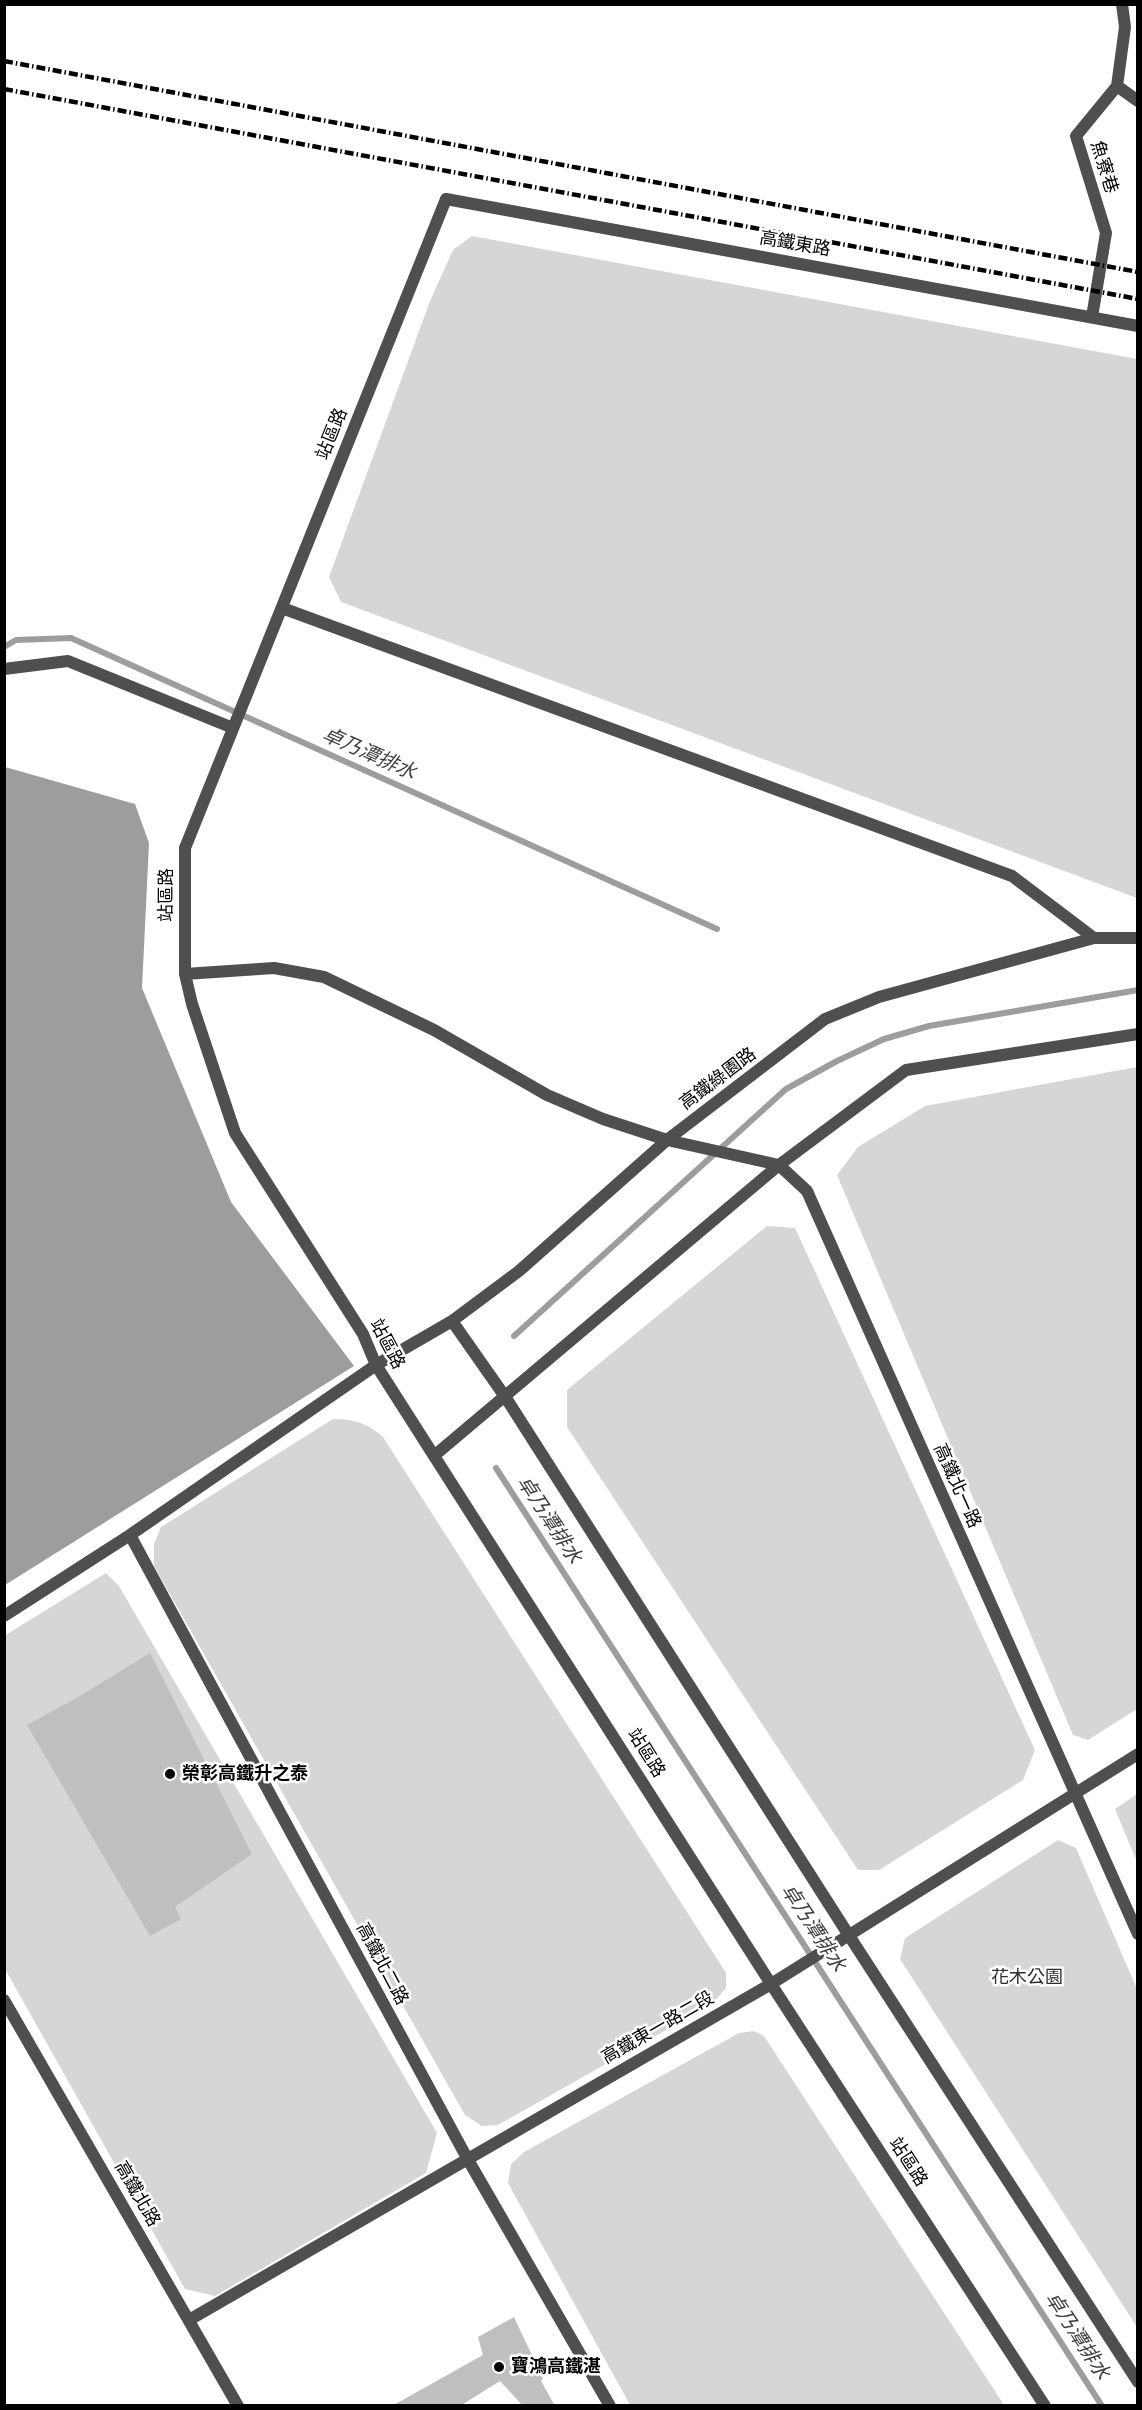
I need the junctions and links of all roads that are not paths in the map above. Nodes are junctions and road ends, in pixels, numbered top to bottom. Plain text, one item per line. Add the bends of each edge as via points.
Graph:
1 (1122, 4) edge
2 (1117, 86) junction
3 (1137, 101) edge
4 (446, 199) joint
5 (1092, 317) junction
6 (1137, 326) edge
7 (282, 608) junction
8 (4, 669) edge
9 (234, 726) junction
10 (1094, 938) junction
11 (1137, 938) edge
12 (185, 974) junction
13 (1137, 1034) edge
14 (667, 1140) junction
15 (779, 1165) junction
16 (452, 1321) junction
17 (376, 1365) junction
18 (506, 1398) junction
19 (435, 1455) junction
20 (130, 1535) junction
21 (4, 1616) edge
22 (1137, 1754) edge
23 (1074, 1793) junction
24 (848, 1934) junction
25 (1137, 1934) edge
26 (771, 1984) junction
27 (4, 2000) edge
28 (467, 2158) junction
29 (189, 2320) junction
30 (1137, 2382) edge
31 (238, 2406) edge
32 (610, 2406) edge
33 (1045, 2406) edge

1 - 2 street via 1125,27
2 - 3 street
2 - 5 street, 魚寮巷 via 1076,136 1106,232
4 - 5 street, 高鐵東路
4 - 7 street, 站區路
5 - 6 street, 高鐵東路
7 - 9 street, 站區路
7 - 10 street via 1012,876
8 - 9 street via 68,661
9 - 12 street, 站區路 via 185,848
10 - 11 street, 高鐵綠園路
10 - 14 street, 高鐵綠園路 via 879,997 825,1019
12 - 14 street via 274,968 324,977 434,1030 547,1095
12 - 17 street, 站區路 via 235,1133 363,1334
13 - 15 street via 906,1070
14 - 15 street
14 - 16 street, 高鐵綠園路 via 519,1271
15 - 18 street
15 - 23 street, 高鐵北一路 via 807,1191
16 - 17 street, 高鐵綠園路
16 - 18 street
17 - 19 street, 站區路
17 - 20 street, 高鐵綠園路
18 - 19 street
18 - 24 street
19 - 26 street, 站區路
20 - 21 street, 高鐵綠園路
20 - 28 street, 高鐵北二路
22 - 23 street, 高鐵東一路二段
23 - 24 street, 高鐵東一路二段
23 - 25 street, 高鐵北一路
24 - 26 street, 高鐵東一路二段
24 - 30 street
26 - 28 street, 高鐵東一路二段
26 - 33 street, 站區路
27 - 29 street, 高鐵北路
28 - 29 street, 高鐵東一路二段
28 - 32 street, 高鐵北二路
29 - 31 street, 高鐵北路

